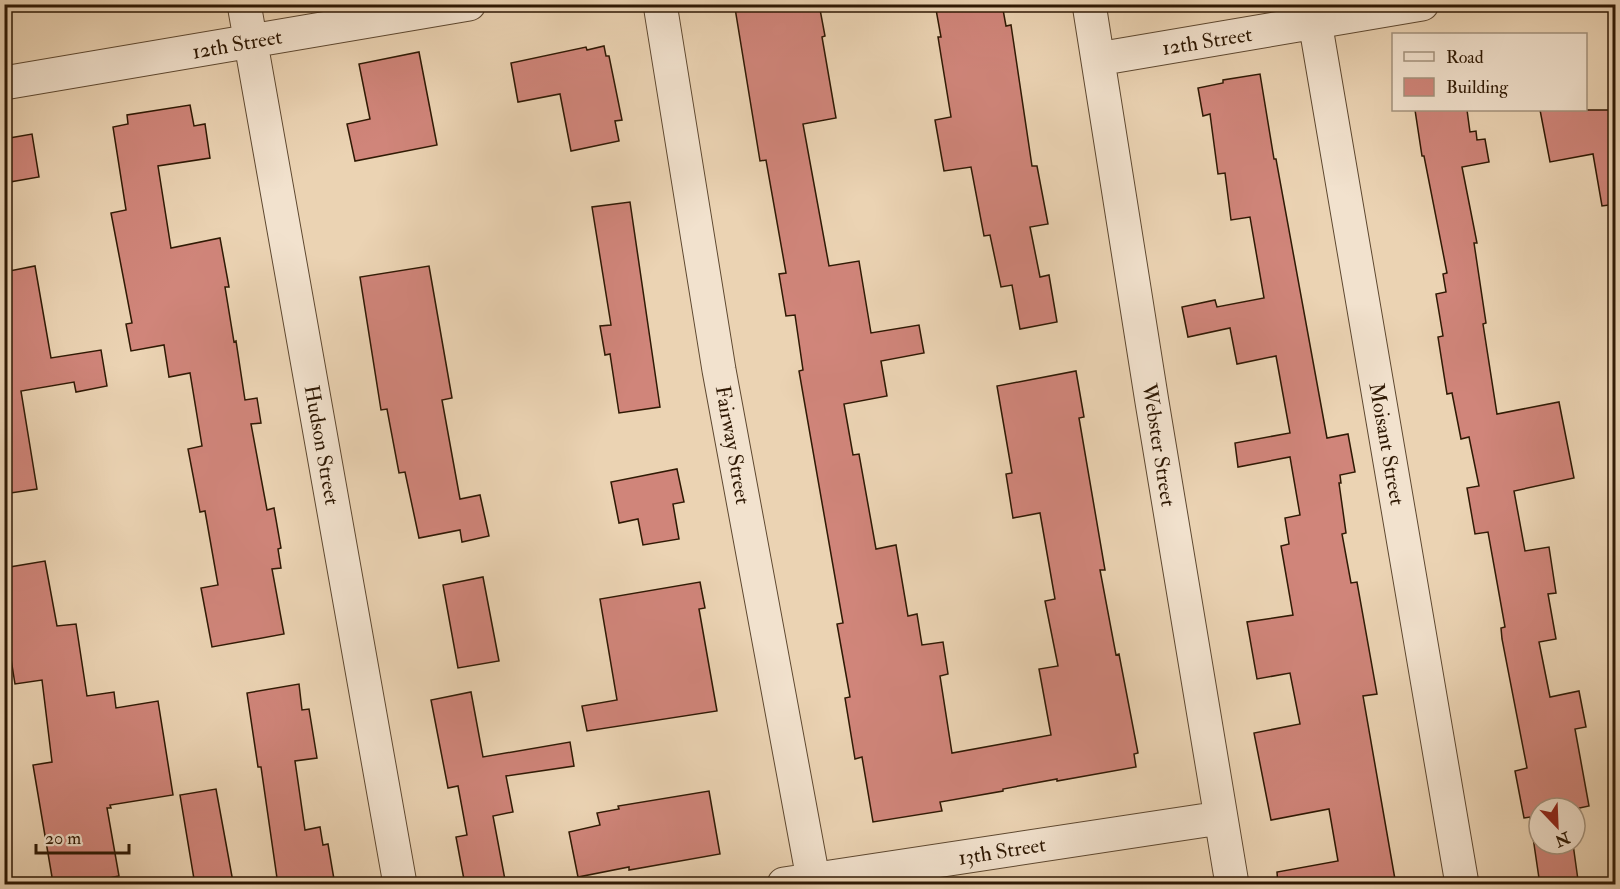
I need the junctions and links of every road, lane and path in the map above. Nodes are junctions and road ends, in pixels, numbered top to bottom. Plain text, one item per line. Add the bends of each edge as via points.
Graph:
1 (244, 4) edge
2 (469, 4) edge
3 (660, 4) edge
4 (1089, 4) edge
5 (1422, 4) edge
6 (1313, 14) edge
7 (250, 41) junction
8 (1098, 59) junction
9 (4, 84) edge
10 (1220, 818) junction
11 (804, 883) edge
12 (400, 885) edge
13 (1232, 885) edge
14 (1462, 885) edge

1 - 7 street, Hudson Street
2 - 7 street, 12th Street
3 - 11 street, Fairway Street
4 - 8 street, Webster Street
5 - 6 street, 12th Street
6 - 8 street, 12th Street
6 - 14 street, Moisant Street
7 - 9 street, 12th Street
7 - 12 street, Hudson Street
8 - 10 street, Webster Street
10 - 11 street, 13th Street
10 - 13 street, Webster Street

